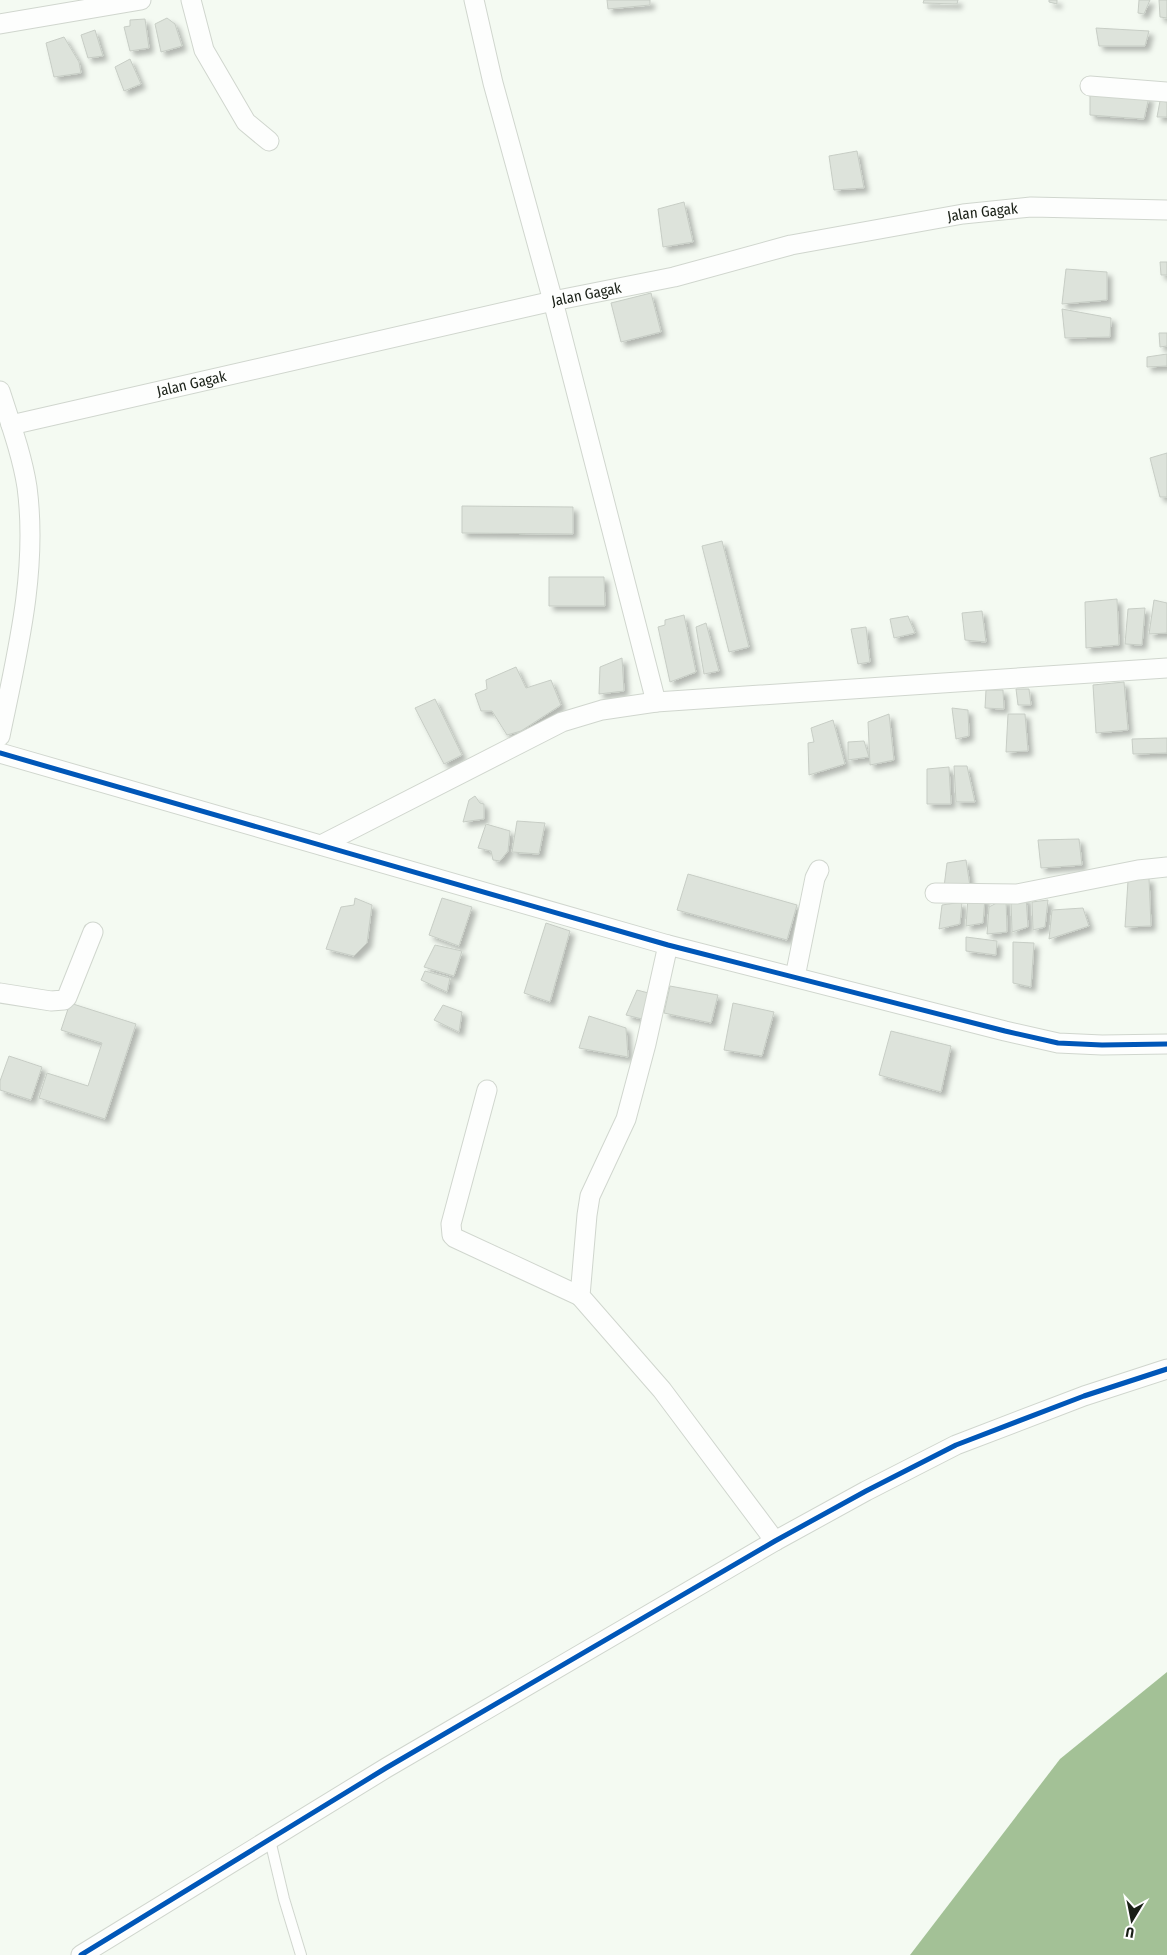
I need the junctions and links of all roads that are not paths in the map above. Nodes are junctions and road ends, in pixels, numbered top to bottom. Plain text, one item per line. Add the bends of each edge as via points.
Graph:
1 (141, 0) edge
2 (191, 0) edge
3 (474, 0) edge
4 (0, 24) edge
5 (1090, 86) dead end
6 (1167, 92) edge
7 (269, 141) dead end
8 (1167, 210) edge
9 (553, 301) junction
10 (0, 391) edge
11 (12, 425) junction
12 (1167, 668) edge
13 (656, 702) junction
14 (0, 736) edge
15 (0, 753) edge
16 (321, 845) junction
17 (1167, 867) edge
18 (819, 870) dead end
19 (935, 893) dead end
20 (93, 932) dead end
21 (668, 945) junction
22 (795, 977) junction
23 (0, 993) edge
24 (1167, 1044) edge
25 (488, 1090) dead end
26 (580, 1296) junction
27 (1167, 1369) edge
28 (775, 1541) junction
29 (270, 1840) junction
30 (82, 1955) edge
31 (301, 1955) edge

1 - 4 street
2 - 7 street via 204,50 246,122
3 - 9 street via 493,83
5 - 6 street
8 - 9 street, Jalan Gagak via 1031,207 963,214 791,245 674,277
9 - 11 street, Jalan Gagak
9 - 13 street
10 - 11 street
11 - 14 street via 27,486 31,551 22,631
12 - 13 street
13 - 16 street via 602,710 562,722
15 - 16 street
16 - 21 street
17 - 19 street via 1017,894
18 - 22 street
20 - 23 street via 68,997 64,1000
21 - 22 street
21 - 26 street via 626,1119 590,1196
22 - 24 street via 1058,1043 1102,1046
25 - 26 street via 451,1224 452,1235
26 - 28 street via 662,1390
27 - 28 street via 1084,1396 956,1445
28 - 29 street via 386,1768
29 - 30 street
29 - 31 lane

